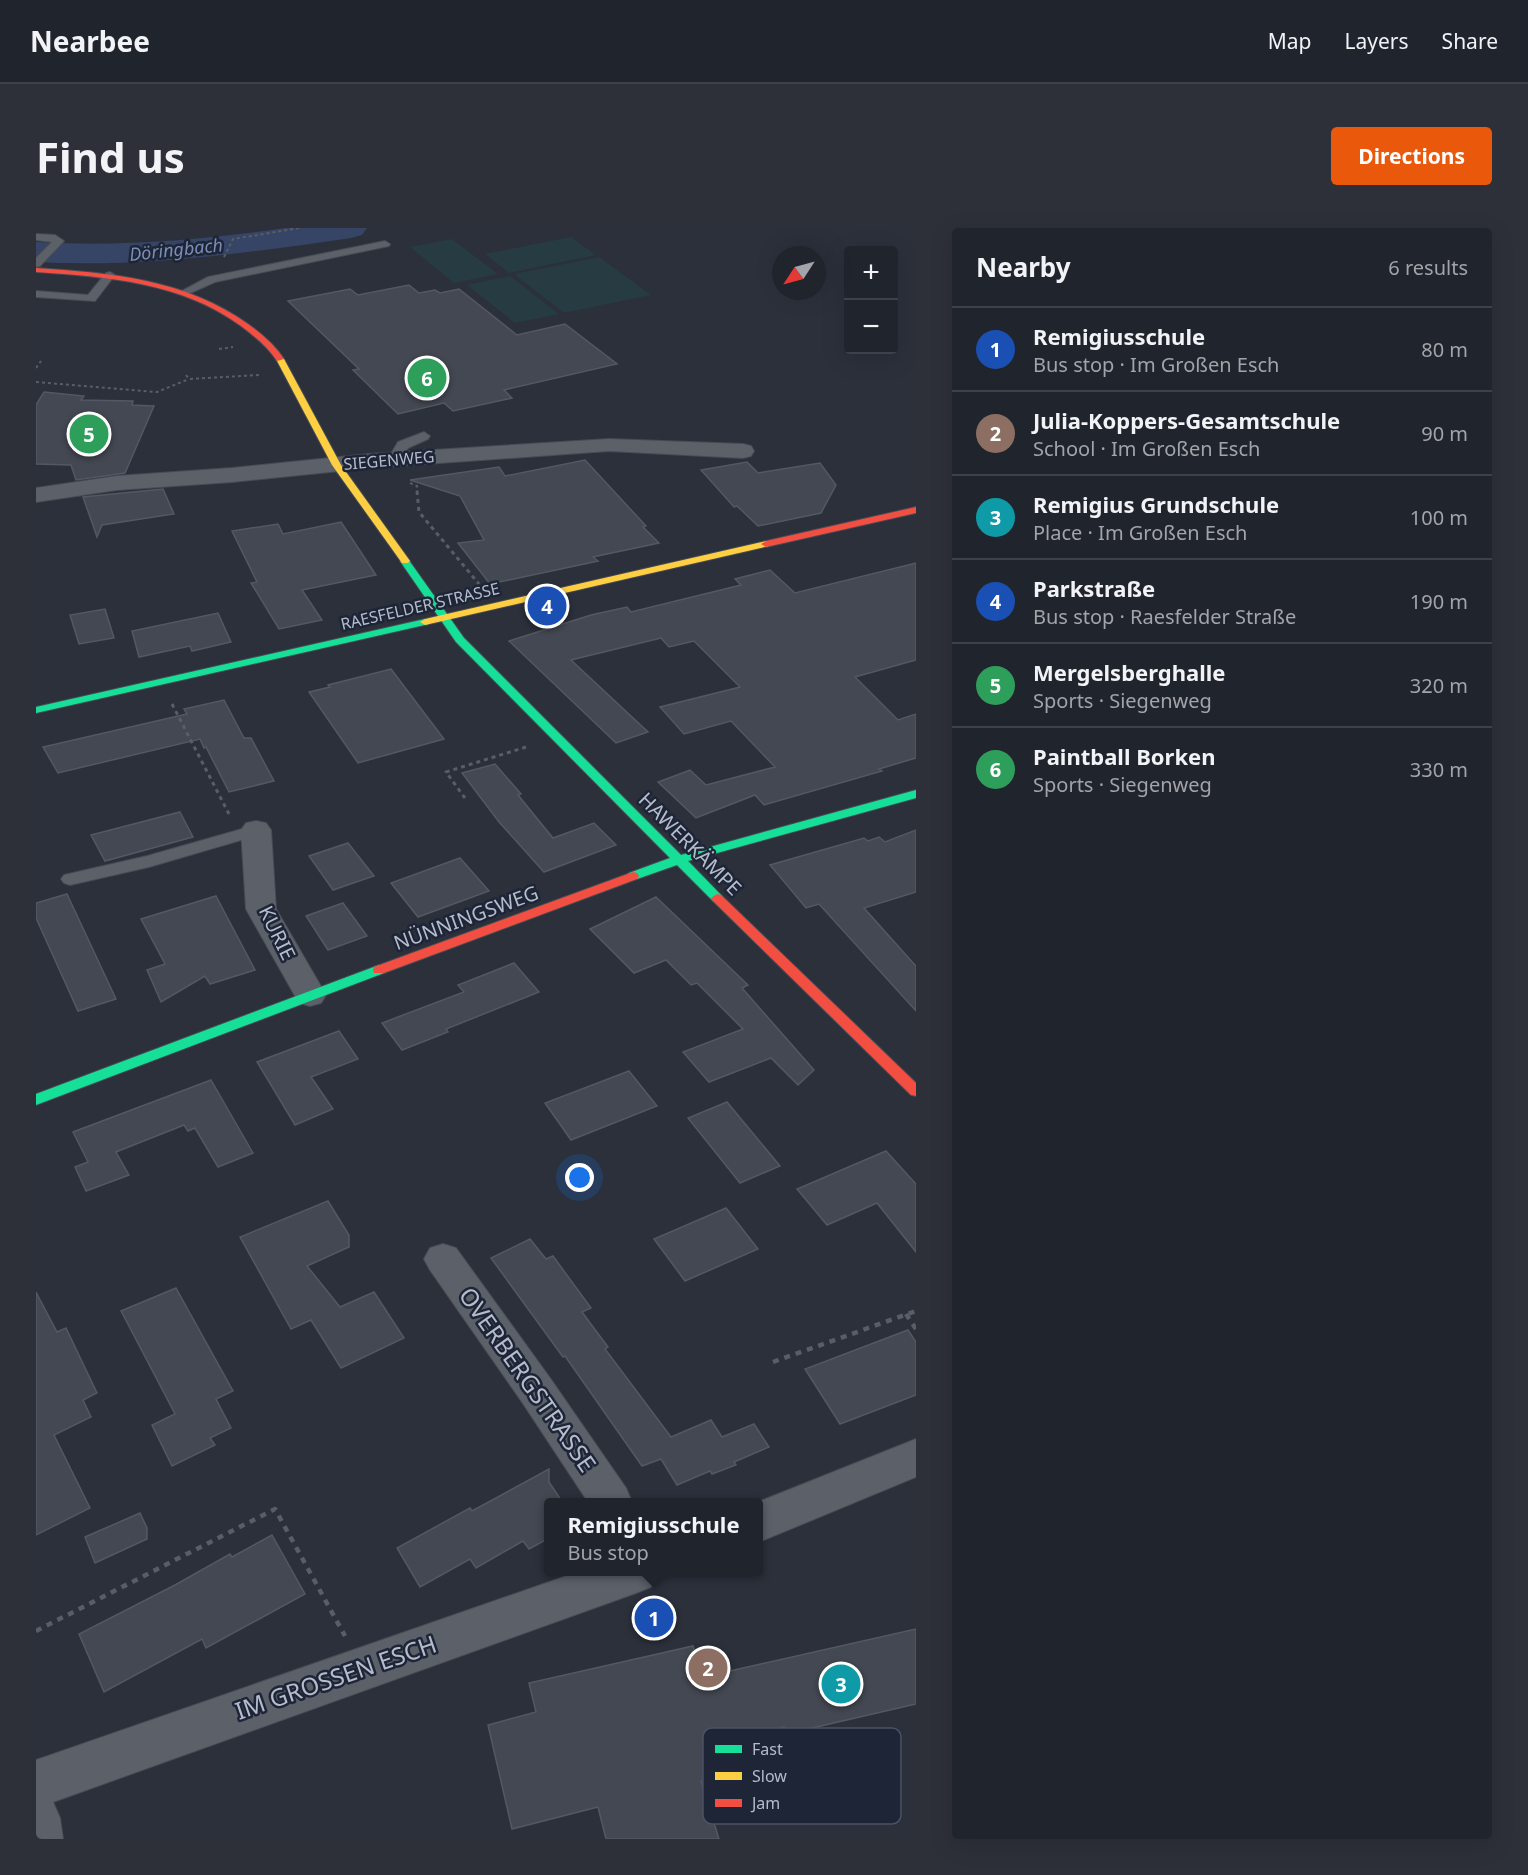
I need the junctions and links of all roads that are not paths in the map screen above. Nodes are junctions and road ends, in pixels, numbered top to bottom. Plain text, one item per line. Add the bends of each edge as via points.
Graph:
1 (36, 237) edge
2 (385, 244) dead end
3 (38, 264) edge
4 (110, 275) junction
5 (186, 292) junction
6 (36, 294) edge
7 (424, 436) dead end
8 (743, 451) dead end
9 (394, 459) junction
10 (337, 465) junction
11 (36, 495) edge
12 (916, 510) edge
13 (443, 617) junction
14 (36, 710) edge
15 (916, 794) edge
16 (256, 830) joint
17 (678, 860) junction
18 (70, 879) dead end
19 (310, 995) junction
20 (916, 1091) edge
21 (36, 1100) edge
22 (443, 1259) dead end
23 (916, 1458) edge
24 (608, 1498) edge
25 (763, 1520) edge
26 (625, 1576) edge
27 (36, 1784) edge
28 (36, 1818) edge
29 (39, 1839) edge

1 - 3 lane via 59,241
2 - 5 lane via 212,279
3 - 4 street, HAWERKÄMPE
4 - 5 street, HAWERKÄMPE
4 - 6 lane via 91,299
5 - 10 street, HAWERKÄMPE via 237,317 275,350
7 - 9 lane via 403,445
8 - 9 street, SIEGENWEG via 609,445
9 - 10 street, SIEGENWEG
10 - 11 street, SIEGENWEG via 117,483
10 - 13 street, HAWERKÄMPE
12 - 13 street, RAESFELDER STRASSE
13 - 14 street, RAESFELDER STRASSE
13 - 17 street, HAWERKÄMPE via 460,640
15 - 17 street, NÜNNINGSWEG
16 - 18 lane
16 - 19 street, KURIE via 261,909
17 - 19 street, NÜNNINGSWEG
17 - 20 street, HAWERKÄMPE
19 - 21 street, NÜNNINGSWEG
22 - 24 street, OVERBERGSTRASSE
23 - 25 street
26 - 27 street, IM GROSSEN ESCH
28 - 29 street

